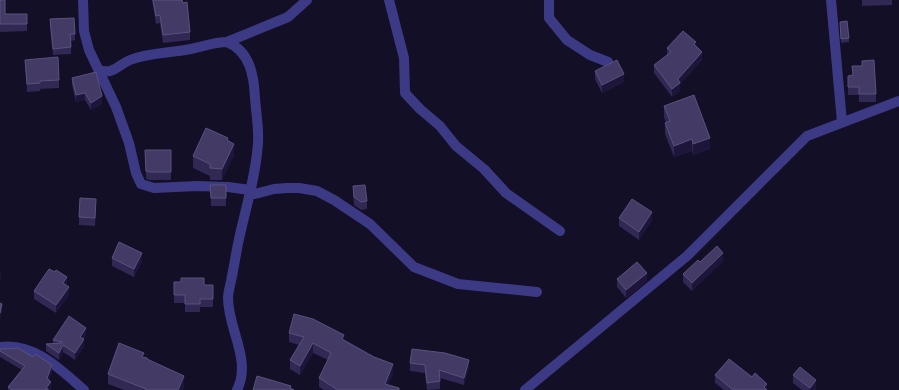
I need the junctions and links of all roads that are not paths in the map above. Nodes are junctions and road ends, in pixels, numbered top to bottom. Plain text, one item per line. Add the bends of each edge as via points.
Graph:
1 (83, 0) edge
2 (307, 0) edge
3 (389, 0) edge
4 (549, 0) edge
5 (830, 0) edge
6 (227, 42) junction
7 (608, 62) dead end
8 (99, 70) junction
9 (899, 101) edge
10 (842, 122) junction
11 (250, 190) junction
12 (560, 231) dead end
13 (536, 292) dead end
14 (0, 347) edge
15 (84, 390) edge
16 (237, 390) edge
17 (526, 390) edge

1 - 8 street via 84,31 89,50
2 - 6 street via 288,17
3 - 12 street via 404,58 405,93 506,193
4 - 7 street via 549,18 568,40 590,55
5 - 10 street
6 - 8 street via 145,56 130,60 111,72
6 - 11 street via 240,50 250,63 254,80 258,144
8 - 11 street via 116,107 141,184 154,188 197,186
9 - 10 street
10 - 17 street via 807,136 687,256
11 - 13 street via 255,194 287,188 317,191 370,224 414,267 458,284
11 - 16 street via 228,298 229,312 242,362 242,381
14 - 15 street via 7,346 48,359

